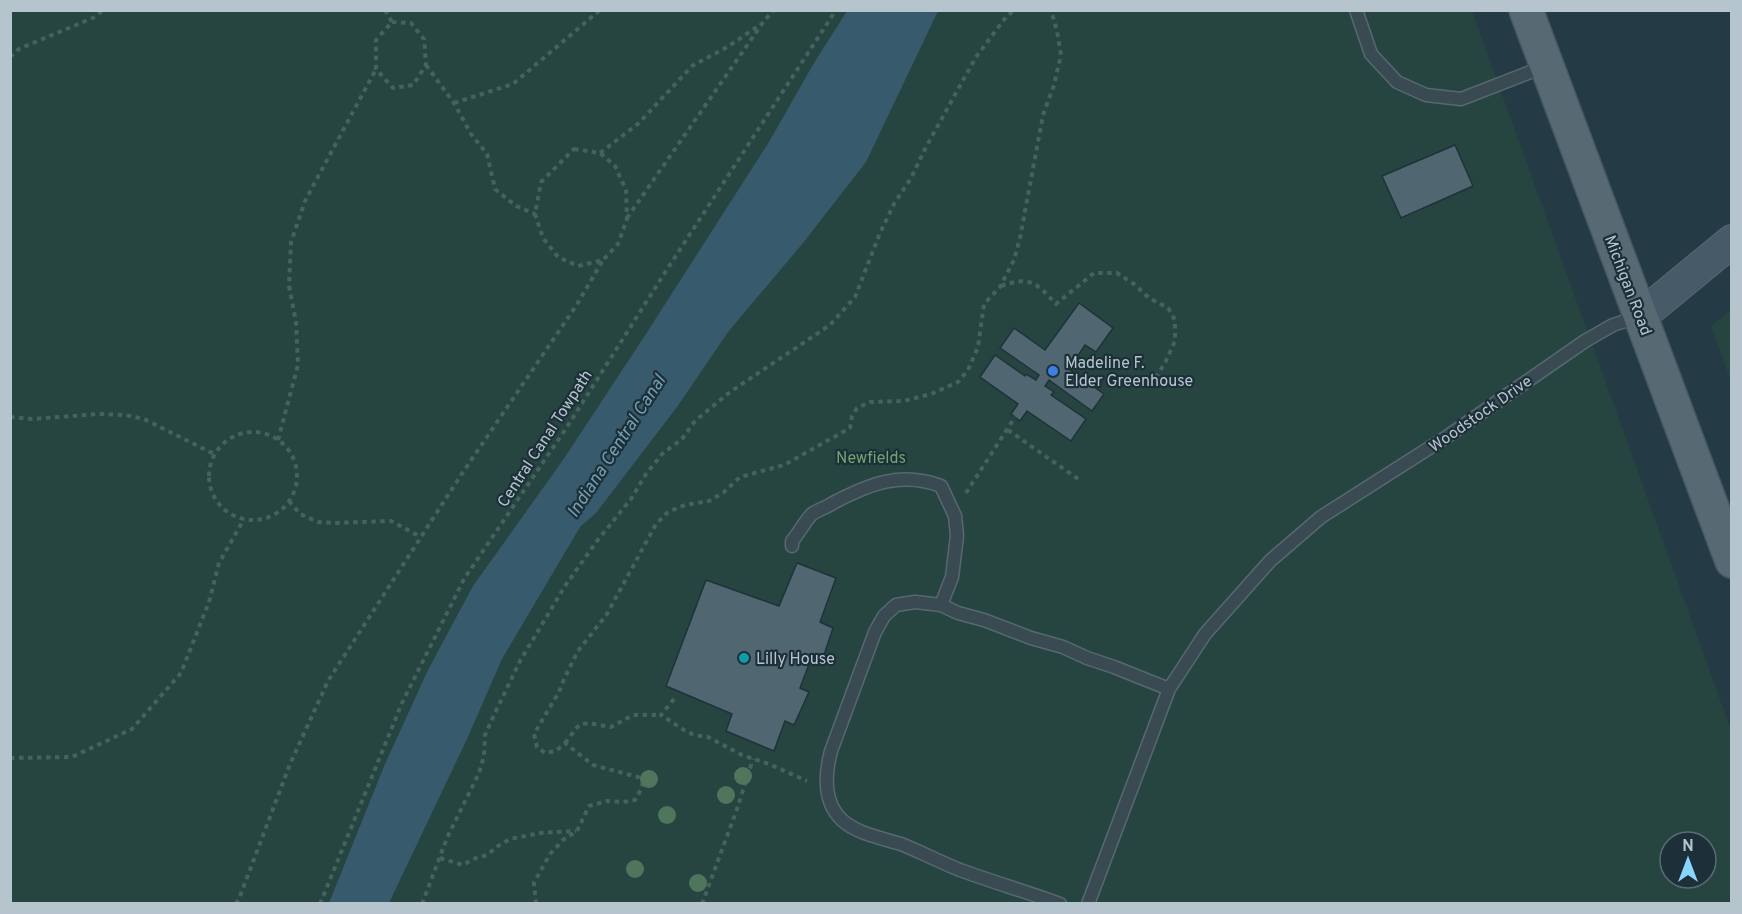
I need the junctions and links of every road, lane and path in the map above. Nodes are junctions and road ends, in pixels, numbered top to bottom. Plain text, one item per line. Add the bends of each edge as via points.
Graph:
1 (103, 10) edge
2 (385, 10) edge
3 (600, 10) edge
4 (774, 10) edge
5 (836, 10) edge
6 (1014, 10) edge
7 (1051, 10) edge
8 (1356, 10) edge
9 (1526, 10) edge
10 (764, 21) junction
11 (392, 22) junction
12 (10, 57) edge
13 (426, 65) junction
14 (1547, 66) junction
15 (376, 69) junction
16 (454, 103) junction
17 (600, 153) junction
18 (535, 214) junction
19 (627, 219) junction
20 (1731, 241) edge
21 (603, 260) junction
22 (1000, 287) junction
23 (1641, 316) junction
24 (1153, 382) dead end
25 (10, 417) edge
26 (1015, 417) dead end
27 (1008, 430) junction
28 (278, 440) junction
29 (214, 454) junction
30 (1081, 480) dead end
31 (289, 501) junction
32 (953, 510) junction
33 (244, 519) junction
34 (421, 537) junction
35 (792, 546) dead end
36 (1731, 561) edge
37 (941, 605) junction
38 (1169, 689) junction
39 (674, 699) dead end
40 (661, 715) junction
41 (565, 743) junction
42 (10, 758) edge
43 (753, 759) junction
44 (827, 787) junction
45 (577, 831) junction
46 (439, 858) junction
47 (236, 903) edge
48 (320, 903) edge
49 (422, 903) edge
50 (536, 903) edge
51 (702, 903) edge
52 (1060, 903) edge
53 (1088, 903) edge

1 - 12 path
2 - 11 path
3 - 16 path via 513,84
4 - 10 path
5 - 48 path, Central Canal Towpath via 567,427 464,579 402,703
6 - 46 path via 976,57 894,204 855,297 830,325 730,392 695,421 646,474 565,586 500,700 485,735 479,773
7 - 22 path via 1061,55 1043,115 1020,238
8 - 14 lane via 1371,54 1397,82 1426,95 1461,99
9 - 14 main road, Michigan Road
10 - 17 path via 692,66 639,123
10 - 19 path
11 - 13 path via 411,23 424,39
11 - 15 path via 376,40
13 - 15 path via 413,85 393,88
13 - 16 path
14 - 23 main road, Michigan Road
15 - 28 path via 305,201 291,242 289,286 298,366
16 - 18 path via 487,154 495,189 516,206
17 - 18 path via 574,149 541,182
17 - 19 path via 615,166 626,190
18 - 21 path via 543,238 558,257 578,266
19 - 21 path via 618,244
20 - 23 street
21 - 34 path
22 - 24 path via 1018,280 1033,283 1056,304 1094,273 1117,273 1168,308 1175,320 1175,341
22 - 41 path via 984,304 978,347 958,382 904,401 870,402 857,408 850,428 784,465 740,477 723,494 709,501 669,512 656,524 607,614 578,651 534,734 537,747 545,753 556,751
23 - 36 main road, Michigan Road
23 - 38 lane, Woodstock Drive via 1613,325 1585,341 1440,442 1322,517 1270,561 1205,634
25 - 29 path via 125,415 144,419
26 - 27 path
27 - 30 path
27 - 32 path
28 - 29 path via 250,432 237,435
28 - 31 path via 295,464 297,479
29 - 33 path via 209,474 213,494 220,506
31 - 33 path via 273,515
31 - 34 path via 300,514 318,522 391,521
32 - 35 lane via 941,486 907,478 883,481 813,514
32 - 37 lane via 957,536 952,577
33 - 42 path via 219,563 209,602 181,673 132,729 72,757
34 - 47 path via 328,681 290,764
37 - 38 lane
37 - 44 lane via 896,605 884,616 831,751
38 - 53 lane, Woodstock Drive
39 - 40 path
40 - 41 path via 633,715 611,727 579,725
40 - 43 path via 694,735 708,737
41 - 45 path via 593,765 638,777 643,786 636,800 590,806
43 - 44 path
43 - 51 path
44 - 52 lane via 831,804 842,820 859,830 960,870
45 - 46 path via 510,839 463,865
45 - 50 path via 550,854 534,884
46 - 49 path

